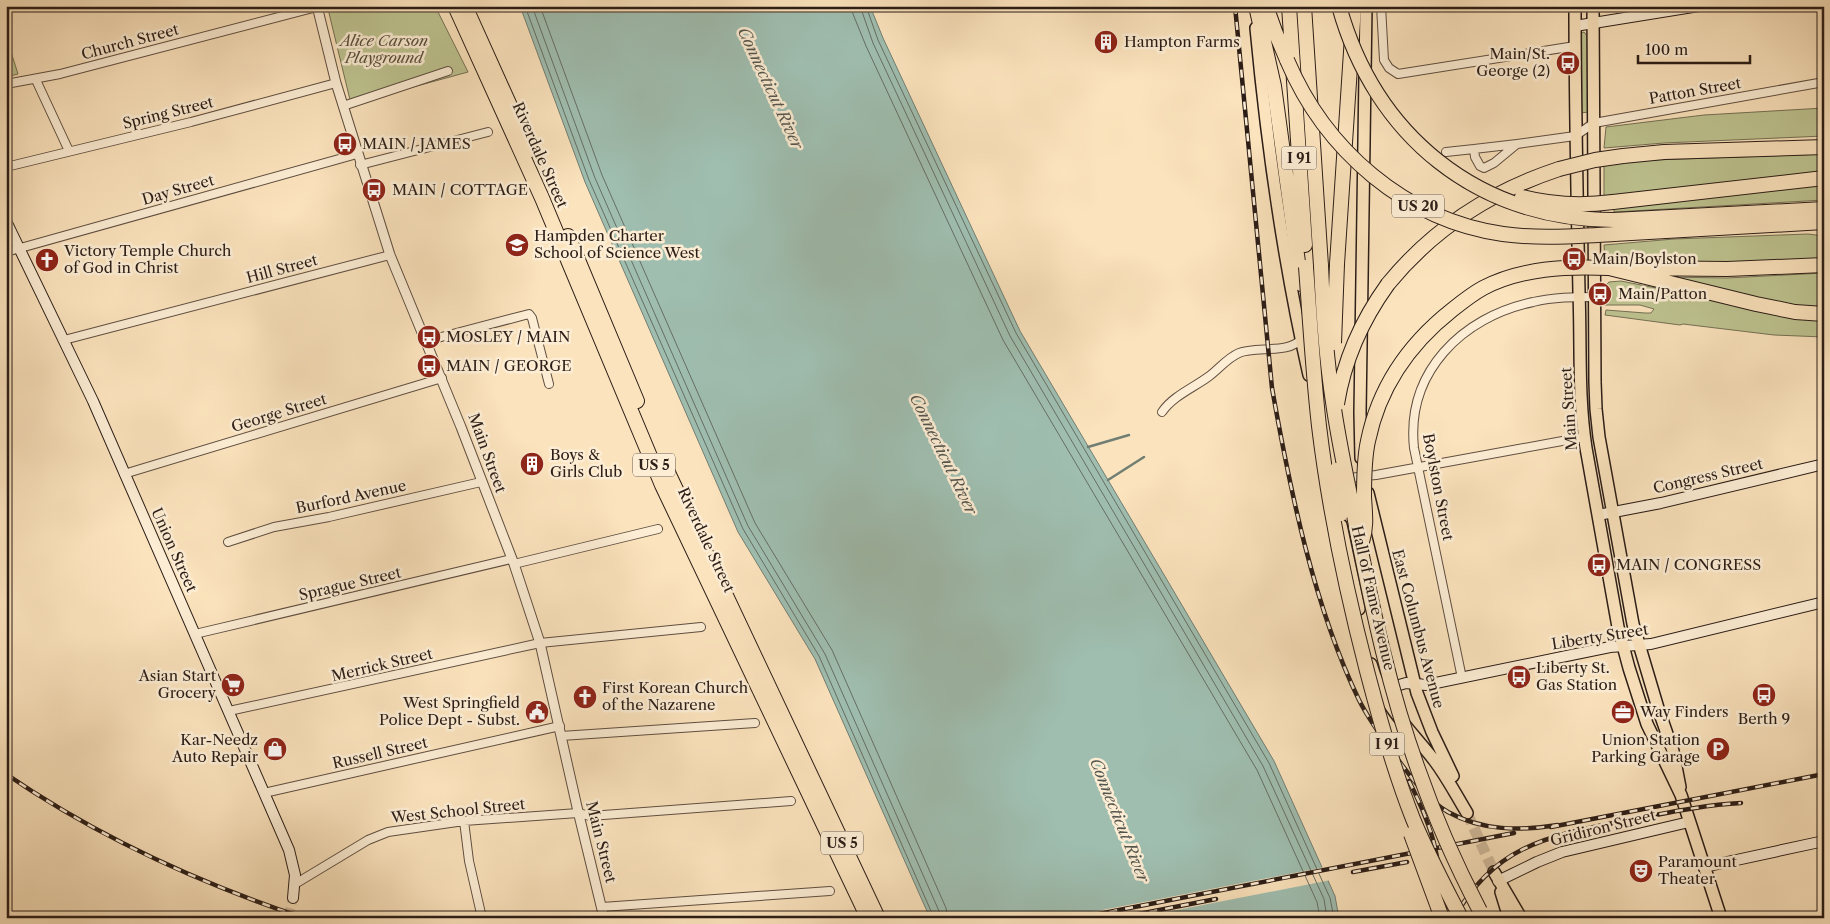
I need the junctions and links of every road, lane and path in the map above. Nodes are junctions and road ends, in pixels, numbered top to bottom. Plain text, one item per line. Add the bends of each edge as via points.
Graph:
1 (455, 6) edge
2 (465, 6) edge
3 (1255, 6) edge
4 (1266, 6) edge
5 (1273, 6) edge
6 (1289, 6) edge
7 (1304, 6) edge
8 (1339, 6) edge
9 (1354, 6) edge
10 (1366, 6) edge
11 (1381, 6) edge
12 (1575, 6) edge
13 (1593, 6) edge
14 (1699, 6) edge
15 (317, 7) edge
16 (1593, 23) junction
17 (1575, 26) junction
18 (1575, 46) junction
19 (1288, 60) junction
20 (448, 71) dead end
21 (36, 80) junction
22 (1824, 82) edge
23 (336, 83) junction
24 (6, 84) edge
25 (343, 106) junction
26 (1594, 123) junction
27 (488, 132) dead end
28 (1575, 136) junction
29 (1824, 142) edge
30 (1517, 144) junction
31 (1824, 147) edge
32 (1474, 148) junction
33 (1768, 149) junction
34 (69, 151) junction
35 (1427, 152) junction
36 (1446, 152) dead end
37 (357, 154) junction
38 (360, 165) junction
39 (6, 167) edge
40 (1824, 178) edge
41 (1824, 209) edge
42 (6, 221) edge
43 (1824, 222) edge
44 (1761, 226) junction
45 (1614, 227) junction
46 (1824, 231) edge
47 (20, 248) junction
48 (6, 252) edge
49 (390, 255) junction
50 (1824, 265) edge
51 (1309, 267) junction
52 (1609, 268) junction
53 (1579, 297) junction
54 (1595, 297) junction
55 (1824, 314) edge
56 (64, 340) junction
57 (426, 342) junction
58 (1306, 342) junction
59 (442, 378) junction
60 (548, 384) dead end
61 (1162, 412) dead end
62 (1584, 437) junction
63 (1342, 456) junction
64 (1824, 464) edge
65 (1418, 467) junction
66 (124, 474) junction
67 (1364, 476) junction
68 (481, 482) junction
69 (1333, 482) junction
70 (1372, 510) junction
71 (1613, 512) junction
72 (1598, 515) junction
73 (1340, 520) junction
74 (658, 530) dead end
75 (228, 542) dead end
76 (1360, 548) junction
77 (512, 561) junction
78 (1824, 602) edge
79 (701, 628) dead end
80 (195, 634) junction
81 (540, 643) junction
82 (1638, 645) junction
83 (1623, 646) junction
84 (1462, 678) junction
85 (1378, 684) junction
86 (1415, 684) junction
87 (229, 711) junction
88 (755, 723) dead end
89 (560, 726) junction
90 (561, 736) junction
91 (1395, 768) junction
92 (264, 793) junction
93 (1681, 795) junction
94 (791, 801) dead end
95 (578, 812) junction
96 (1467, 813) joint
97 (464, 822) junction
98 (1689, 822) junction
99 (1824, 842) edge
100 (1704, 867) junction
101 (1496, 876) junction
102 (295, 884) junction
103 (830, 891) dead end
104 (293, 898) tunnel mouth
105 (602, 907) junction
106 (482, 918) edge
107 (604, 918) edge
108 (868, 918) edge
109 (878, 918) edge
110 (1442, 918) edge
111 (1461, 918) edge
112 (1468, 918) edge
113 (1483, 918) edge
114 (1509, 918) edge
115 (1521, 918) edge
116 (1721, 918) edge

1 - 108 highway, Riverdale Street / US 5 via 542,198 662,485
2 - 109 highway, Riverdale Street / US 5 via 540,169 668,475
3 - 51 highway
3 - 58 main road, Hall of Fame Avenue via 1271,167 1285,258
4 - 19 highway, US 20
5 - 19 highway
6 - 51 highway, I 91
7 - 51 highway, I 91
8 - 35 highway, US 20, bridge via 1353,49 1368,80 1392,115
9 - 63 highway, bridge via 1334,350
10 - 67 main road, East Columbus Avenue via 1360,413
11 - 18 street via 1384,60 1393,72 1405,74
12 - 17 main road, Main Street
13 - 16 main road, Main Street
14 - 16 main road
15 - 21 street, Church Street
15 - 23 street, Main Street
16 - 17 main road
16 - 26 main road, Main Street
17 - 18 main road, Main Street
18 - 28 main road, Main Street
19 - 45 highway, US 20, bridge via 1305,98 1336,142 1376,179 1416,205 1460,223 1501,234 1542,237
20 - 25 street
21 - 24 street, Church Street
21 - 34 street
22 - 26 street, Patton Street
23 - 25 street, Main Street
23 - 34 street, Spring Street
25 - 37 street, Main Street
26 - 28 street, Patton Street
26 - 54 main road, Main Street
27 - 38 street
28 - 30 street
28 - 53 main road, Main Street
29 - 33 highway
30 - 32 street
30 - 32 street via 1484,168 1477,161
31 - 33 highway
32 - 36 street
33 - 112 highway, bridge via 1677,152 1589,161 1505,191 1456,220 1418,251 1388,284 1351,350 1342,380 1335,453 1343,524 1356,588 1405,772 1424,823
34 - 39 street, Spring Street
35 - 40 highway, bridge via 1472,178 1514,195 1565,204 1588,205
35 - 45 highway, US 20, bridge via 1470,183 1512,203
37 - 38 street, Main Street
37 - 47 street, Day Street
38 - 49 street, Main Street
41 - 45 highway, US 20
42 - 47 main road, Union Street
43 - 44 highway, US 20
44 - 45 highway, US 20
44 - 46 highway
47 - 48 street, Day Street
47 - 56 main road, Union Street
49 - 56 street, Hill Street
49 - 57 street, Main Street
50 - 52 highway via 1736,269
51 - 58 highway, I 91, bridge
51 - 63 highway, I 91, bridge
52 - 55 highway via 1756,304
52 - 76 highway, bridge via 1540,271 1483,288 1442,318 1413,346 1390,379 1371,428 1364,468 1366,529
53 - 54 street, Boylston Street
53 - 62 main road, Main Street
53 - 65 street, Boylston Street via 1544,300 1510,309 1479,323 1447,349 1430,371 1416,404 1413,437
54 - 71 main road, Main Street via 1596,409
56 - 66 main road, Union Street
57 - 59 street, Main Street
57 - 60 street via 529,314
58 - 61 street via 1235,355
58 - 69 main road, Hall of Fame Avenue
58 - 91 highway, I 91, bridge via 1341,560 1372,690
59 - 66 street, George Street
59 - 68 street, Main Street
62 - 65 street
62 - 72 main road, Main Street
63 - 76 highway, I 91, bridge
64 - 71 main road, Congress Street
65 - 67 street
65 - 84 street, Boylston Street
66 - 80 main road, Union Street
67 - 69 street
67 - 70 main road, East Columbus Avenue
68 - 75 street, Burford Avenue via 274,527
68 - 77 street, Main Street
69 - 73 main road, Hall of Fame Avenue
70 - 73 main road via 1364,505 1353,505 1344,511
70 - 86 main road, East Columbus Avenue
71 - 72 main road, Congress Street
71 - 82 main road, Main Street
72 - 83 main road, Main Street
73 - 85 main road, Hall of Fame Avenue
74 - 77 street, Sprague Street
76 - 113 highway, I 91, bridge via 1408,741 1436,818
77 - 80 street, Sprague Street
77 - 81 street, Main Street
78 - 82 main road, Liberty Street
79 - 81 street, Merrick Street
80 - 87 main road, Union Street
81 - 87 street, Merrick Street
81 - 89 street, Main Street
82 - 83 main road, Liberty Street
82 - 93 main road, Main Street via 1673,751
83 - 84 main road, Liberty Street
83 - 93 main road, Main Street via 1644,718
84 - 86 main road, Liberty Street
85 - 86 main road, Liberty Street
85 - 96 main road, Hall of Fame Avenue via 1386,702 1438,765
86 - 96 main road, East Columbus Avenue via 1426,718
87 - 92 main road, Union Street
88 - 90 street
89 - 90 street, Main Street
89 - 92 street, Russell Street
90 - 95 street, Main Street
91 - 110 highway, bridge via 1409,828
91 - 111 highway, I 91, bridge via 1424,844
92 - 102 main road, Union Street via 292,859
93 - 98 main road, Main Street
94 - 95 street, West School Street via 590,816
95 - 97 street, West School Street
95 - 105 street, Main Street
97 - 102 street, West School Street via 379,834
97 - 106 street
98 - 100 main road, Main Street
98 - 101 main road, Gridiron Street via 1562,852
99 - 100 main road
100 - 116 main road, Main Street
101 - 114 main road
101 - 115 main road
102 - 104 main road, Union Street
103 - 105 street
105 - 107 street, Main Street

